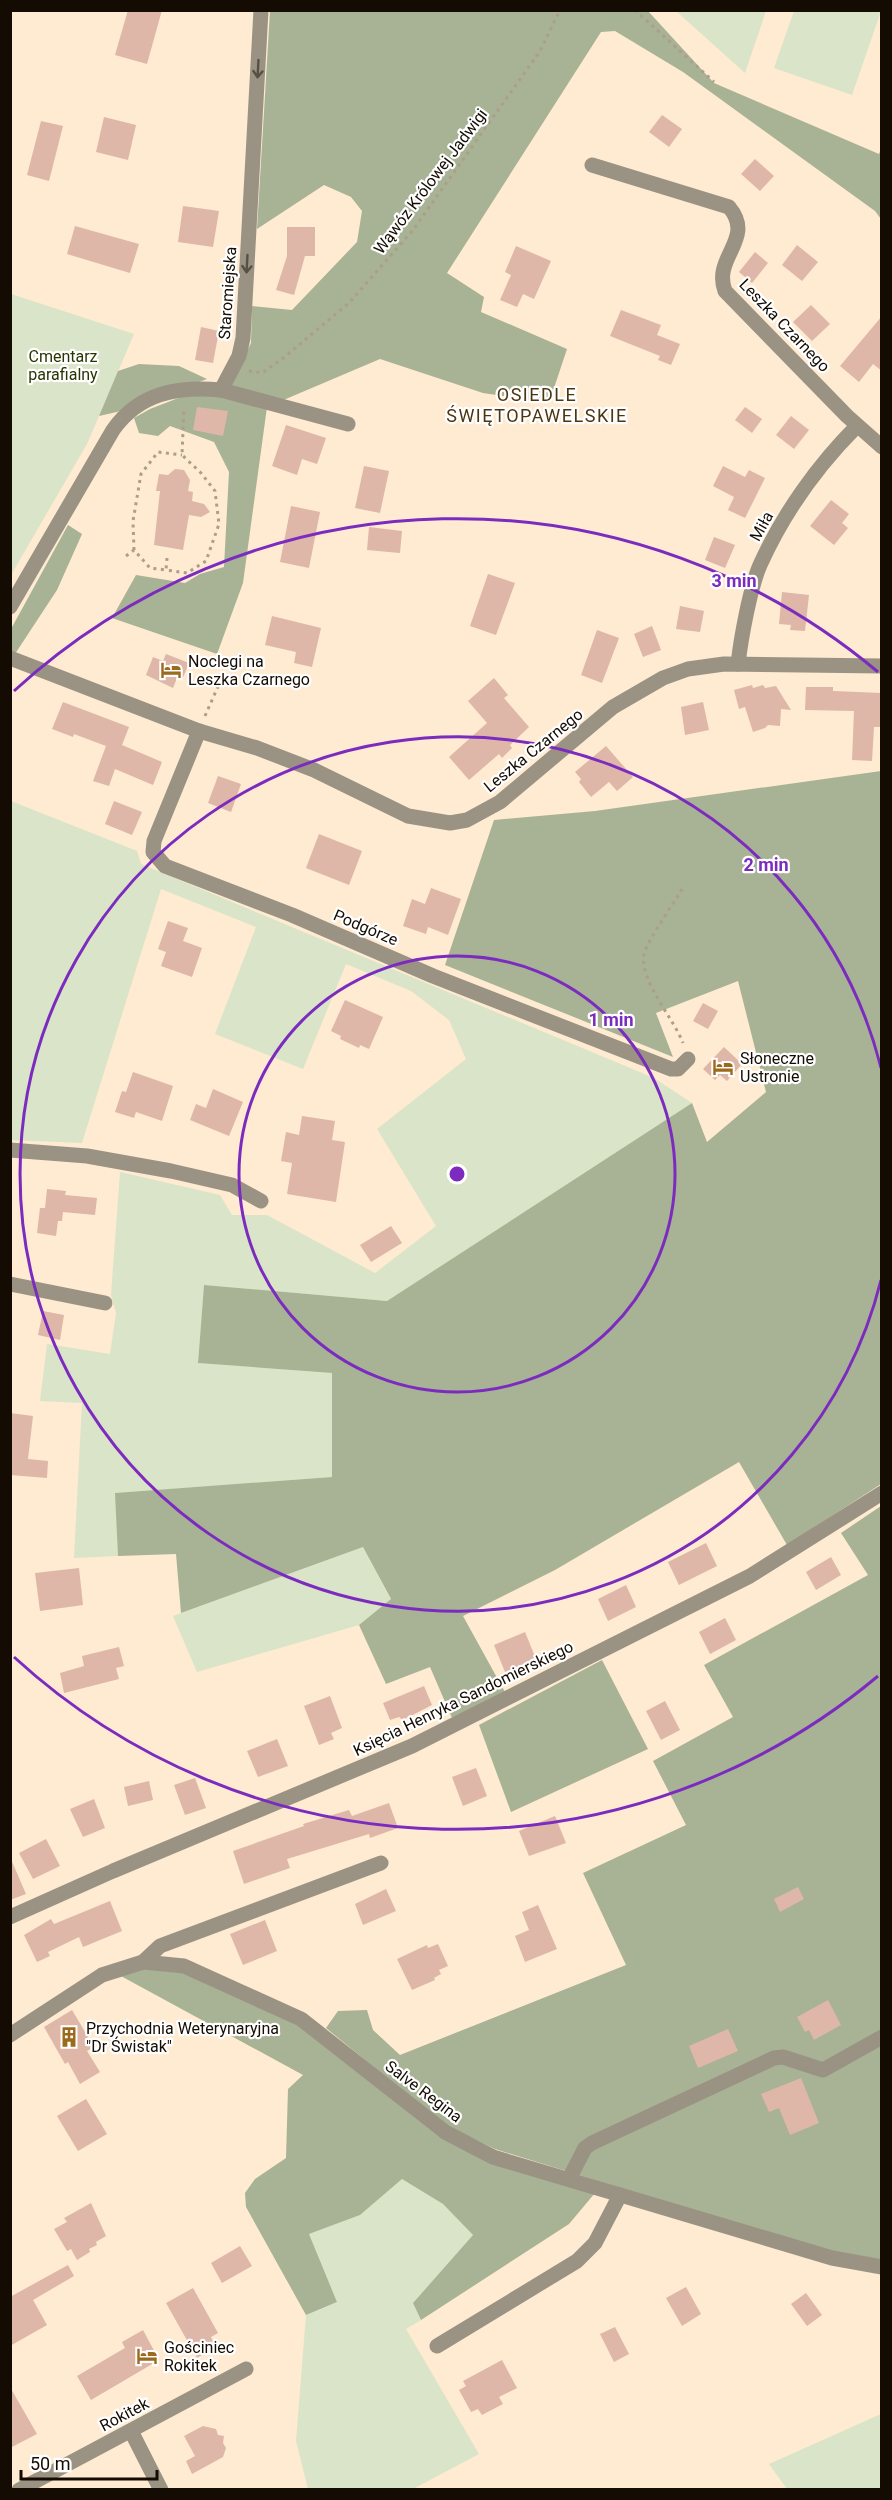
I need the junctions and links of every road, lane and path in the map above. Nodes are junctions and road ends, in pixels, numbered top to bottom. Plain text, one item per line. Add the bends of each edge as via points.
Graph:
1 (261, 10) edge
2 (560, 10) edge
3 (635, 10) edge
4 (714, 82) dead end
5 (592, 165) dead end
6 (233, 367) junction
7 (185, 390) junction
8 (221, 390) junction
9 (348, 424) dead end
10 (857, 426) junction
11 (882, 447) edge
12 (182, 455) junction
13 (134, 550) junction
14 (126, 556) dead end
15 (167, 558) dead end
16 (166, 570) junction
17 (10, 607) edge
18 (10, 658) edge
19 (738, 664) junction
20 (882, 666) edge
21 (220, 682) dead end
22 (198, 731) junction
23 (682, 889) dead end
24 (688, 1059) joint
25 (10, 1150) edge
26 (261, 1201) dead end
27 (10, 1284) edge
28 (105, 1303) dead end
29 (882, 1493) edge
30 (381, 1863) dead end
31 (10, 1917) edge
32 (143, 1962) junction
33 (10, 2035) edge
34 (882, 2037) edge
35 (569, 2179) junction
36 (620, 2194) junction
37 (882, 2267) edge
38 (437, 2346) dead end
39 (246, 2368) dead end
40 (131, 2431) junction
41 (19, 2490) edge
42 (161, 2490) edge

1 -> 6 street, Staromiejska via 243,338
2 - 6 path, Wąwóz Królowej Jadwigi via 540,51 469,153 412,230 349,303 262,373
3 - 4 path
5 - 10 street, Leszka Czarnego via 729,207 739,221 739,229 723,272 726,291
6 - 8 street, Staromiejska
7 - 8 street
7 - 12 path
7 - 17 street via 150,398 122,418
8 - 9 street
10 - 11 street, Leszka Czarnego
10 - 19 street, Miła via 807,484 759,567
12 - 13 path via 158,452 141,474 133,521
12 - 16 path via 215,491 219,524 206,561 187,573
13 - 14 path
13 - 16 path via 150,568
15 - 16 path
18 - 22 street, Leszka Czarnego
19 - 20 street, Leszka Czarnego
19 - 22 street, Leszka Czarnego via 688,669 638,691 613,707 500,802 467,820 450,823 408,816 314,770
21 - 22 path
22 - 24 street, Podgórze via 154,841 153,852 165,866 671,1069 678,1069
23 - 24 path via 644,954 644,967 682,1039
25 - 26 street via 87,1156 171,1171 232,1185
27 - 28 street
29 - 31 street, Księcia Henryka Sandomierskiego via 750,1576 412,1746
30 - 32 street via 160,1946
32 - 33 street, Salve Regina via 102,1975
32 - 35 street, Salve Regina via 184,1966 301,2019 445,2132 493,2157
34 - 35 street via 824,2070 783,2056 774,2058 592,2143 585,2148
35 - 36 street, Salve Regina
36 - 37 street, Salve Regina via 832,2258
36 - 38 street via 596,2243 577,2261
39 - 40 street, Rokitek
40 - 41 street, Rokitek
40 - 42 street

